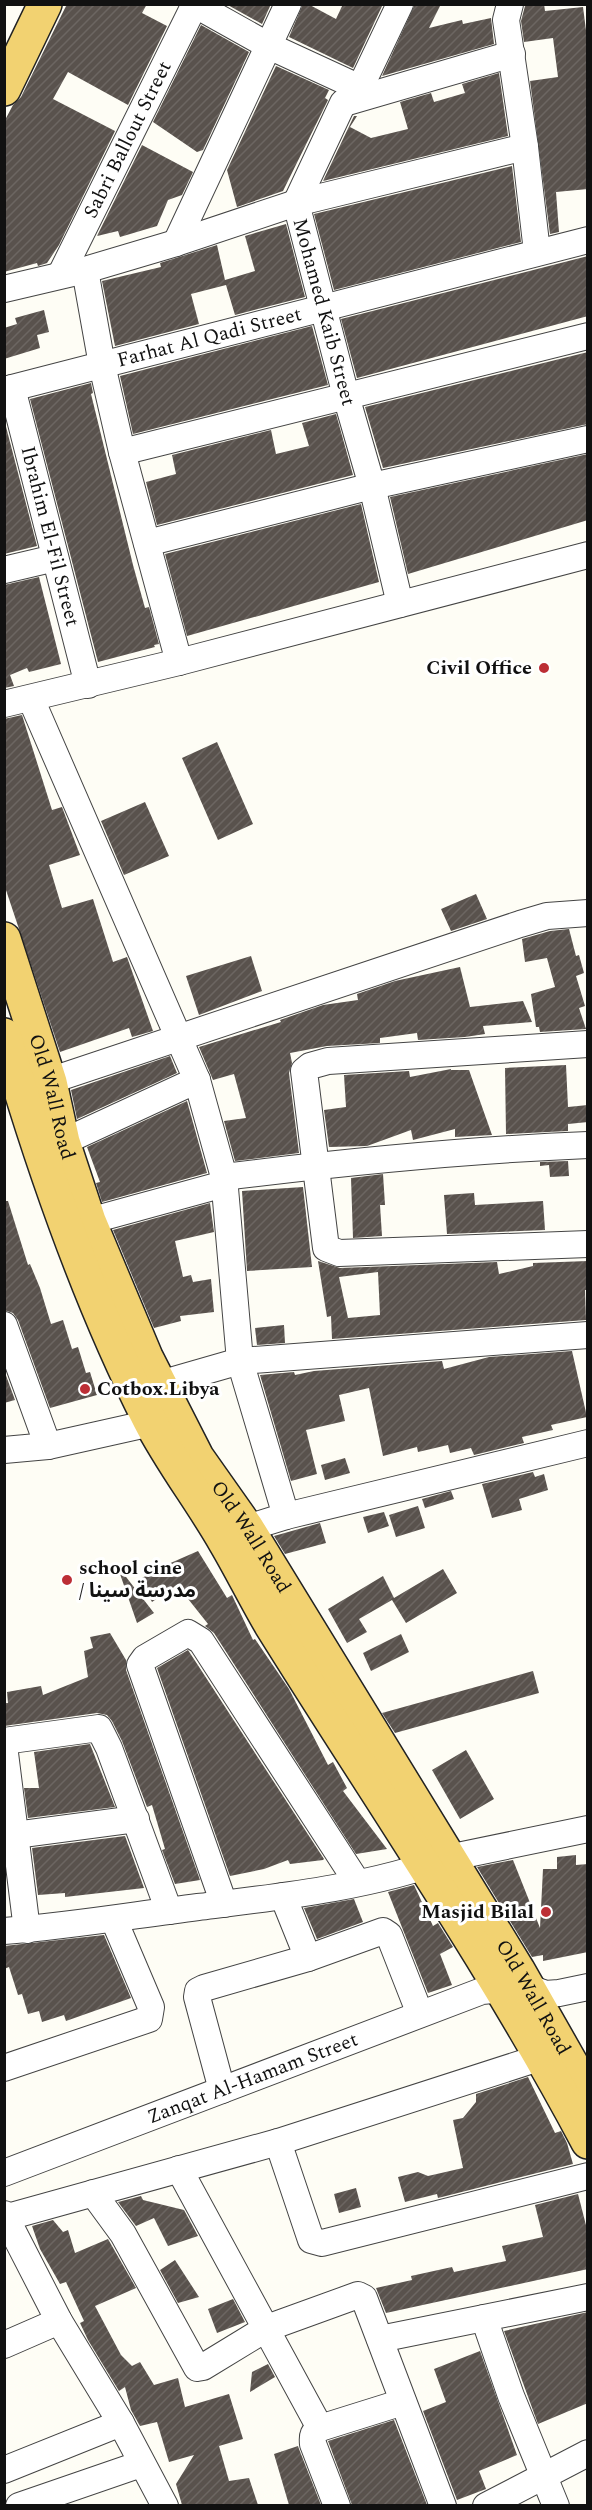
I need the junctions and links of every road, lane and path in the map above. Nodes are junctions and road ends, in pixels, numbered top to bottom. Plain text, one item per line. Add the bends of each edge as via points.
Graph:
1 (22, 4) edge
2 (45, 4) edge
3 (288, 4) edge
4 (400, 4) edge
5 (510, 4) edge
6 (195, 5) edge
7 (4, 37) edge
8 (269, 46) junction
9 (512, 54) junction
10 (4, 89) edge
11 (352, 95) junction
12 (525, 147) junction
13 (296, 203) junction
14 (588, 240) edge
15 (176, 243) junction
16 (537, 252) junction
17 (73, 272) junction
18 (4, 289) edge
19 (322, 308) junction
20 (588, 336) edge
21 (102, 365) junction
22 (8, 389) edge
23 (346, 396) junction
24 (588, 439) edge
25 (122, 452) junction
26 (372, 486) junction
27 (147, 543) junction
28 (588, 555) edge
29 (55, 558) junction
30 (4, 570) edge
31 (400, 604) junction
32 (179, 662) junction
33 (88, 685) junction
34 (30, 699) junction
35 (4, 704) edge
36 (588, 913) edge
37 (4, 939) edge
38 (4, 1035) edge
39 (181, 1038) junction
40 (588, 1044) edge
41 (197, 1080) junction
42 (25, 1088) edge
43 (63, 1142) junction
44 (588, 1145) edge
45 (314, 1165) junction
46 (224, 1181) junction
47 (89, 1221) junction
48 (588, 1244) edge
49 (4, 1325) edge
50 (588, 1335) edge
51 (240, 1361) junction
52 (160, 1384) junction
53 (151, 1423) junction
54 (588, 1443) edge
55 (48, 1446) junction
56 (4, 1450) edge
57 (286, 1516) junction
58 (236, 1534) junction
59 (4, 1743) edge
60 (136, 1819) junction
61 (588, 1829) edge
62 (15, 1835) junction
63 (437, 1862) junction
64 (357, 1882) junction
65 (283, 1896) junction
66 (224, 1904) junction
67 (169, 1911) junction
68 (114, 1920) junction
69 (16, 1930) edge
70 (308, 1958) junction
71 (588, 1987) edge
72 (515, 1988) junction
73 (420, 2014) junction
74 (542, 2057) junction
75 (4, 2068) edge
76 (222, 2090) junction
77 (588, 2092) edge
78 (278, 2142) junction
79 (588, 2142) edge
80 (179, 2169) junction
81 (4, 2173) edge
82 (588, 2176) edge
83 (93, 2193) junction
84 (5, 2216) edge
85 (588, 2297) edge
86 (484, 2318) junction
87 (59, 2321) junction
88 (267, 2328) junction
89 (380, 2339) junction
90 (4, 2345) edge
91 (403, 2402) junction
92 (121, 2423) junction
93 (320, 2428) junction
94 (588, 2454) edge
95 (141, 2464) junction
96 (4, 2470) edge
97 (544, 2476) junction
98 (19, 2505) edge
99 (165, 2505) edge
100 (337, 2505) edge
101 (443, 2505) edge
102 (486, 2505) edge
103 (556, 2505) edge

1 - 7 main road
2 - 10 main road
3 - 8 street
4 - 11 street, Mohamed Kaib Street
5 - 9 street via 507,20
6 - 8 street
6 - 17 street, Sabri Ballout Street
8 - 11 street
8 - 15 street
9 - 11 street
9 - 12 street
11 - 13 street, Mohamed Kaib Street
12 - 13 street
12 - 16 street
13 - 15 street
13 - 19 street, Mohamed Kaib Street
14 - 16 street, Farhat Al Qadi Street
15 - 17 street
16 - 19 street, Farhat Al Qadi Street
17 - 18 street
17 - 21 street
19 - 21 street, Farhat Al Qadi Street
19 - 23 street, Mohamed Kaib Street
20 - 23 street
21 - 22 street, Farhat Al Qadi Street
21 - 25 street
22 - 29 street, Ibrahim El-Fil Street
23 - 25 street
23 - 26 street, Mohamed Kaib Street
24 - 26 street
25 - 27 street
26 - 27 street
26 - 31 street, Mohamed Kaib Street
27 - 32 street
28 - 31 street
29 - 30 street
29 - 33 street, Ibrahim El-Fil Street
31 - 32 street
32 - 33 street
33 - 34 street
34 - 35 street
34 - 39 street
36 - 39 street via 547,916 520,924
37 - 42 main road, Old Wall Road
38 - 42 main road, Old Wall Road
39 - 41 street
39 - 42 street
40 - 45 street via 328,1061 310,1066 304,1071 304,1082
41 - 43 street
41 - 46 street
42 - 43 main road, Old Wall Road
42 - 53 main road, Old Wall Road via 74,1245
43 - 47 main road, Old Wall Road
44 - 45 street
45 - 46 street
45 - 48 street via 326,1248 332,1252
46 - 47 street
46 - 51 street
47 - 52 main road, Old Wall Road
49 - 55 street
50 - 51 street
51 - 52 street
51 - 57 street
52 - 58 main road, Old Wall Road
53 - 55 street
53 - 58 main road, Old Wall Road
54 - 57 street
55 - 56 street
57 - 58 street
58 - 63 main road, Old Wall Road via 270,1622
59 - 60 street via 99,1728
59 - 62 street
60 - 62 street
60 - 67 street
61 - 63 street
62 - 69 street
63 - 64 street
63 - 72 main road, Old Wall Road
64 - 65 street
64 - 66 street via 201,1641 188,1634 145,1658 140,1665
65 - 66 street
65 - 70 street
66 - 67 street
67 - 68 street
68 - 69 street
68 - 75 street via 151,2007 149,2019
70 - 73 street via 382,1931 389,1935
70 - 76 street via 198,1991
71 - 72 street via 545,1994
72 - 73 street, Zanqat Al-Hamam Street via 482,1991
72 - 74 main road, Old Wall Road
72 - 77 main road, Old Wall Road
73 - 76 street, Zanqat Al-Hamam Street
74 - 78 street
74 - 79 main road, Old Wall Road
76 - 81 street, Zanqat Al-Hamam Street
78 - 80 street
78 - 82 street via 309,2234 312,2240 322,2243
80 - 83 street
80 - 88 street
83 - 84 street
83 - 88 street via 123,2234 194,2366 203,2367
84 - 87 street
85 - 86 street
86 - 89 street
86 - 97 street
87 - 90 street
87 - 92 street
88 - 89 street via 361,2295
88 - 93 street
89 - 91 street
91 - 93 street
91 - 101 street
92 - 95 street
92 - 96 street
93 - 100 street via 312,2436 313,2444
94 - 97 street
95 - 98 street
95 - 99 street
97 - 102 street
97 - 103 street

